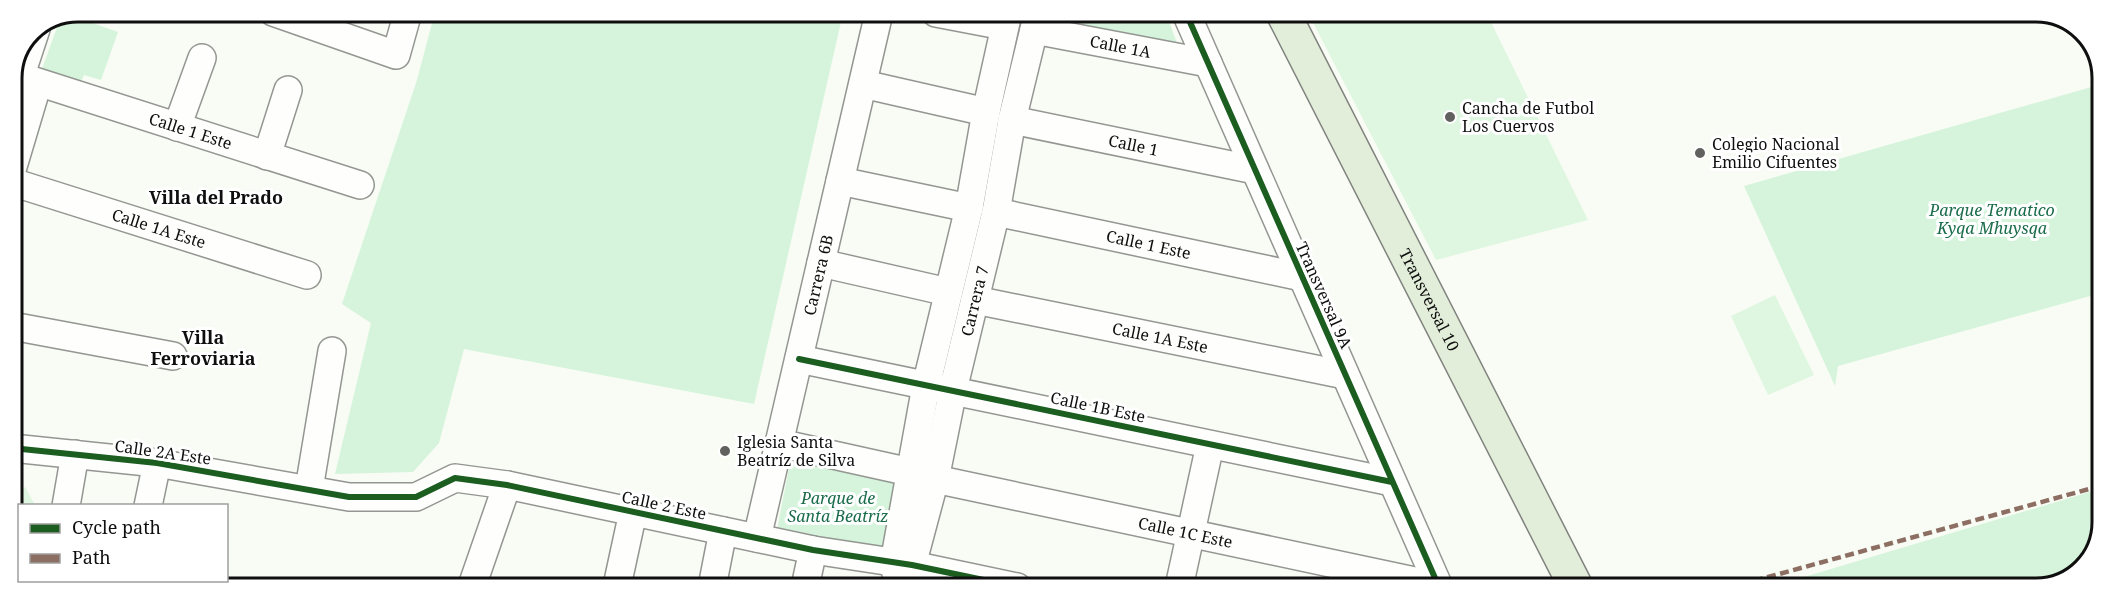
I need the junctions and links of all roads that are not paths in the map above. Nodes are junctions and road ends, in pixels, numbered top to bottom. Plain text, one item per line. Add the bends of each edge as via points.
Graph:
1 (302, 22) edge
2 (405, 22) edge
3 (877, 22) edge
4 (1006, 22) edge
5 (1036, 22) edge
6 (1040, 22) edge
7 (1190, 22) edge
8 (1289, 22) edge
9 (34, 45) edge
10 (202, 58) dead end
11 (1208, 63) junction
12 (30, 80) junction
13 (863, 84) junction
14 (22, 90) edge
15 (288, 90) dead end
16 (986, 112) junction
17 (22, 120) edge
18 (1012, 120) junction
19 (177, 127) junction
20 (267, 156) junction
21 (1255, 170) junction
22 (840, 181) junction
23 (360, 184) dead end
24 (22, 185) edge
25 (969, 208) junction
26 (996, 212) junction
27 (821, 263) junction
28 (307, 275) dead end
29 (1302, 277) junction
30 (948, 292) junction
31 (975, 300) junction
32 (23, 328) edge
33 (332, 351) dead end
34 (173, 356) dead end
35 (799, 359) junction
36 (1345, 375) junction
37 (926, 386) junction
38 (953, 390) junction
39 (779, 443) junction
40 (1210, 445) junction
41 (23, 449) edge
42 (75, 454) junction
43 (157, 463) junction
44 (922, 476) junction
45 (1392, 482) junction
46 (507, 485) junction
47 (309, 489) junction
48 (66, 504) edge
49 (148, 504) edge
50 (633, 512) junction
51 (723, 531) junction
52 (1191, 533) junction
53 (757, 538) junction
54 (813, 550) junction
55 (901, 575) edge
56 (475, 578) edge
57 (619, 578) edge
58 (714, 578) edge
59 (807, 578) edge
60 (930, 578) edge
61 (1181, 578) edge
62 (1397, 578) edge
63 (1434, 578) edge
64 (1571, 578) edge

1 - 2 street via 396,55
3 - 13 street, Carrera 6B
4 - 16 street, Carrera 7
5 - 18 street, Carrera 7
6 - 11 street, Calle 1A
7 - 11 street, Transversal 9A
8 - 64 main road, Transversal 10
9 - 12 street
10 - 19 street
11 - 21 street, Transversal 9A
12 - 14 street
12 - 17 street
12 - 19 street, Calle 1 Este
13 - 16 street
13 - 22 street, Carrera 6B
15 - 20 street
16 - 25 street, Carrera 7
18 - 21 street, Calle 1
18 - 26 street, Carrera 7
19 - 20 street, Calle 1 Este
20 - 23 street, Calle 1 Este
21 - 29 street, Transversal 9A
22 - 25 street
22 - 27 street, Carrera 6B
24 - 28 street, Calle 1A Este
25 - 30 street, Carrera 7
26 - 29 street, Calle 1 Este
26 - 31 street, Carrera 7
27 - 30 street
27 - 35 street, Carrera 6B
29 - 36 street, Transversal 9A
30 - 37 street, Carrera 7
31 - 36 street, Calle 1A Este
31 - 38 street, Carrera 7
32 - 34 street
33 - 47 street
35 - 37 street, Calle 1B Este
35 - 39 street, Carrera 6B
36 - 45 street, Transversal 9A
37 - 38 street, Calle 1B Este
37 - 44 street, Carrera 7
38 - 40 street, Calle 1B Este
38 - 44 street, Carrera 7
39 - 44 street, Calle 1C Este
39 - 53 street, Carrera 6B
40 - 45 street, Calle 1B Este
40 - 52 street
41 - 42 street, Calle 2A Este
42 - 43 street, Calle 2A Este
42 - 48 street
43 - 47 street, Calle 2A Este
43 - 49 street
44 - 52 street, Calle 1C Este
44 - 55 street, Carrera 7
45 - 63 street, Transversal 9A
46 - 47 street, Calle 2 Este via 455,478 416,497 350,497
46 - 50 street, Calle 2 Este
46 - 56 street
50 - 51 street, Calle 2 Este
50 - 57 street
51 - 53 street, Calle 2 Este
51 - 58 street
52 - 61 street
52 - 62 street, Calle 1C Este
53 - 54 street, Calle 2 Este
54 - 55 street, Calle 2 Este
54 - 59 street
55 - 60 street, Calle 2 Este

